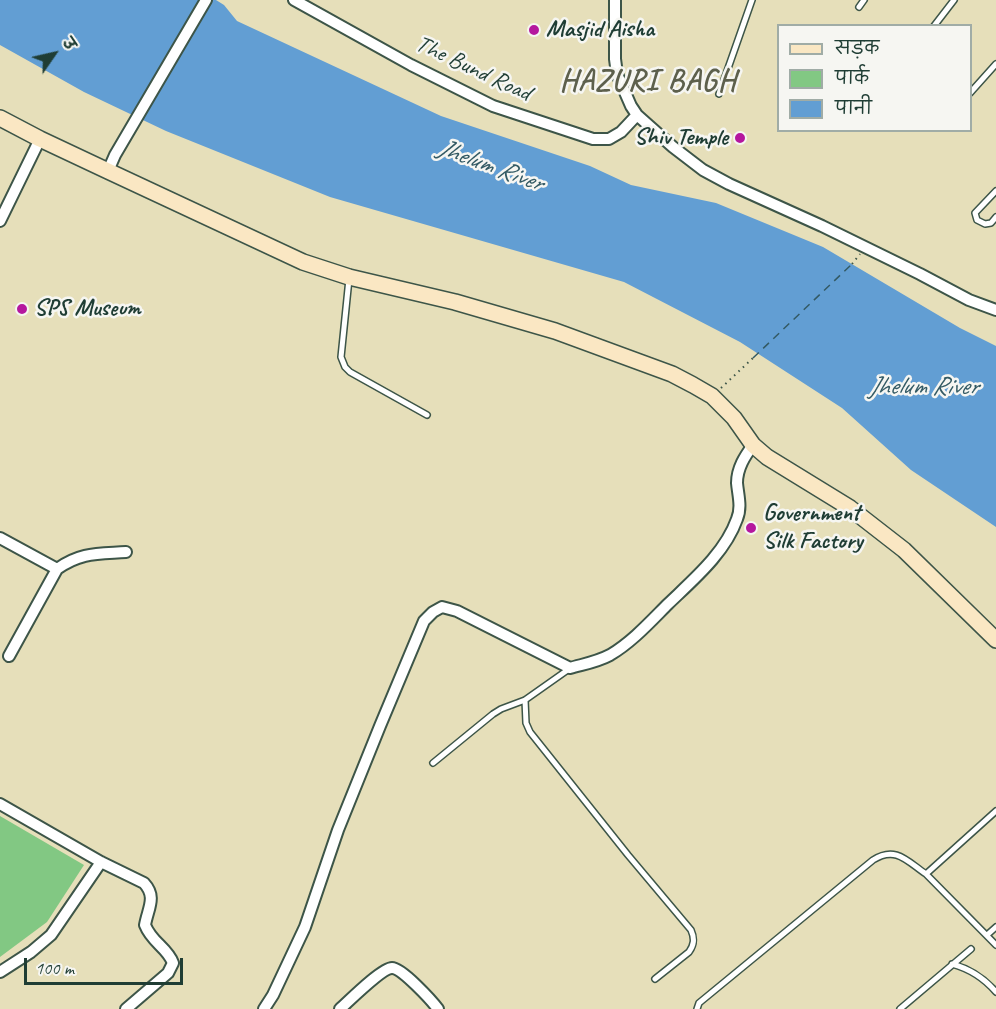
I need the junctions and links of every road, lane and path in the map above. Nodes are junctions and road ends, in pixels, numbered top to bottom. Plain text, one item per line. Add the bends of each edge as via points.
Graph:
1 (206, 0) edge
2 (294, 0) edge
3 (615, 0) edge
4 (752, 0) edge
5 (864, 0) edge
6 (954, 0) edge
7 (859, 7) dead end
8 (935, 24) edge
9 (996, 64) edge
10 (972, 91) edge
11 (719, 94) dead end
12 (637, 115) junction
13 (0, 118) edge
14 (40, 139) junction
15 (108, 171) junction
16 (996, 191) edge
17 (996, 217) edge
18 (0, 221) edge
19 (349, 278) junction
20 (996, 310) edge
21 (753, 358) dead end
22 (712, 396) junction
23 (427, 416) dead end
24 (753, 445) junction
25 (0, 538) edge
26 (126, 552) dead end
27 (57, 569) junction
28 (996, 640) edge
29 (9, 656) dead end
30 (570, 668) junction
31 (525, 700) junction
32 (433, 763) dead end
33 (0, 804) edge
34 (996, 811) edge
35 (101, 862) junction
36 (926, 874) junction
37 (996, 927) edge
38 (987, 934) junction
39 (996, 945) edge
40 (971, 949) dead end
41 (952, 964) junction
42 (0, 972) edge
43 (655, 979) dead end
44 (996, 992) edge
45 (126, 1009) edge
46 (264, 1009) edge
47 (340, 1009) edge
48 (438, 1009) edge
49 (697, 1009) edge
50 (900, 1009) edge

1 - 15 street
2 - 12 street, The Bund Road via 411,65 504,110 593,139 609,139
3 - 12 street via 617,74
4 - 11 lane
5 - 7 lane
6 - 8 lane
9 - 10 lane
12 - 20 street via 703,170
13 - 14 main road
14 - 15 main road
14 - 18 street
15 - 19 main road via 303,262
16 - 17 lane via 975,213 976,220 985,224
19 - 22 main road via 455,302 555,331 672,375
19 - 23 lane via 341,357 345,368
21 - 22 path
22 - 24 main road
24 - 28 main road via 850,508 904,550
24 - 30 street via 739,470 739,515 717,554 625,645 598,660
25 - 27 street
26 - 27 street via 71,559
27 - 29 street
30 - 31 lane
30 - 46 street via 457,611 442,607 432,612 424,621 338,830 305,927
31 - 32 lane via 493,714
31 - 43 lane via 530,732 691,930 694,940 689,952
33 - 35 street
34 - 36 lane
35 - 42 street via 51,935
35 - 45 street via 149,889 151,902 145,925 173,963 168,973
36 - 38 lane
36 - 49 lane via 895,854 878,856 699,1003
37 - 38 lane
38 - 39 lane
40 - 41 lane
41 - 44 lane via 975,974
41 - 50 lane
47 - 48 street via 373,979 392,968 404,974

